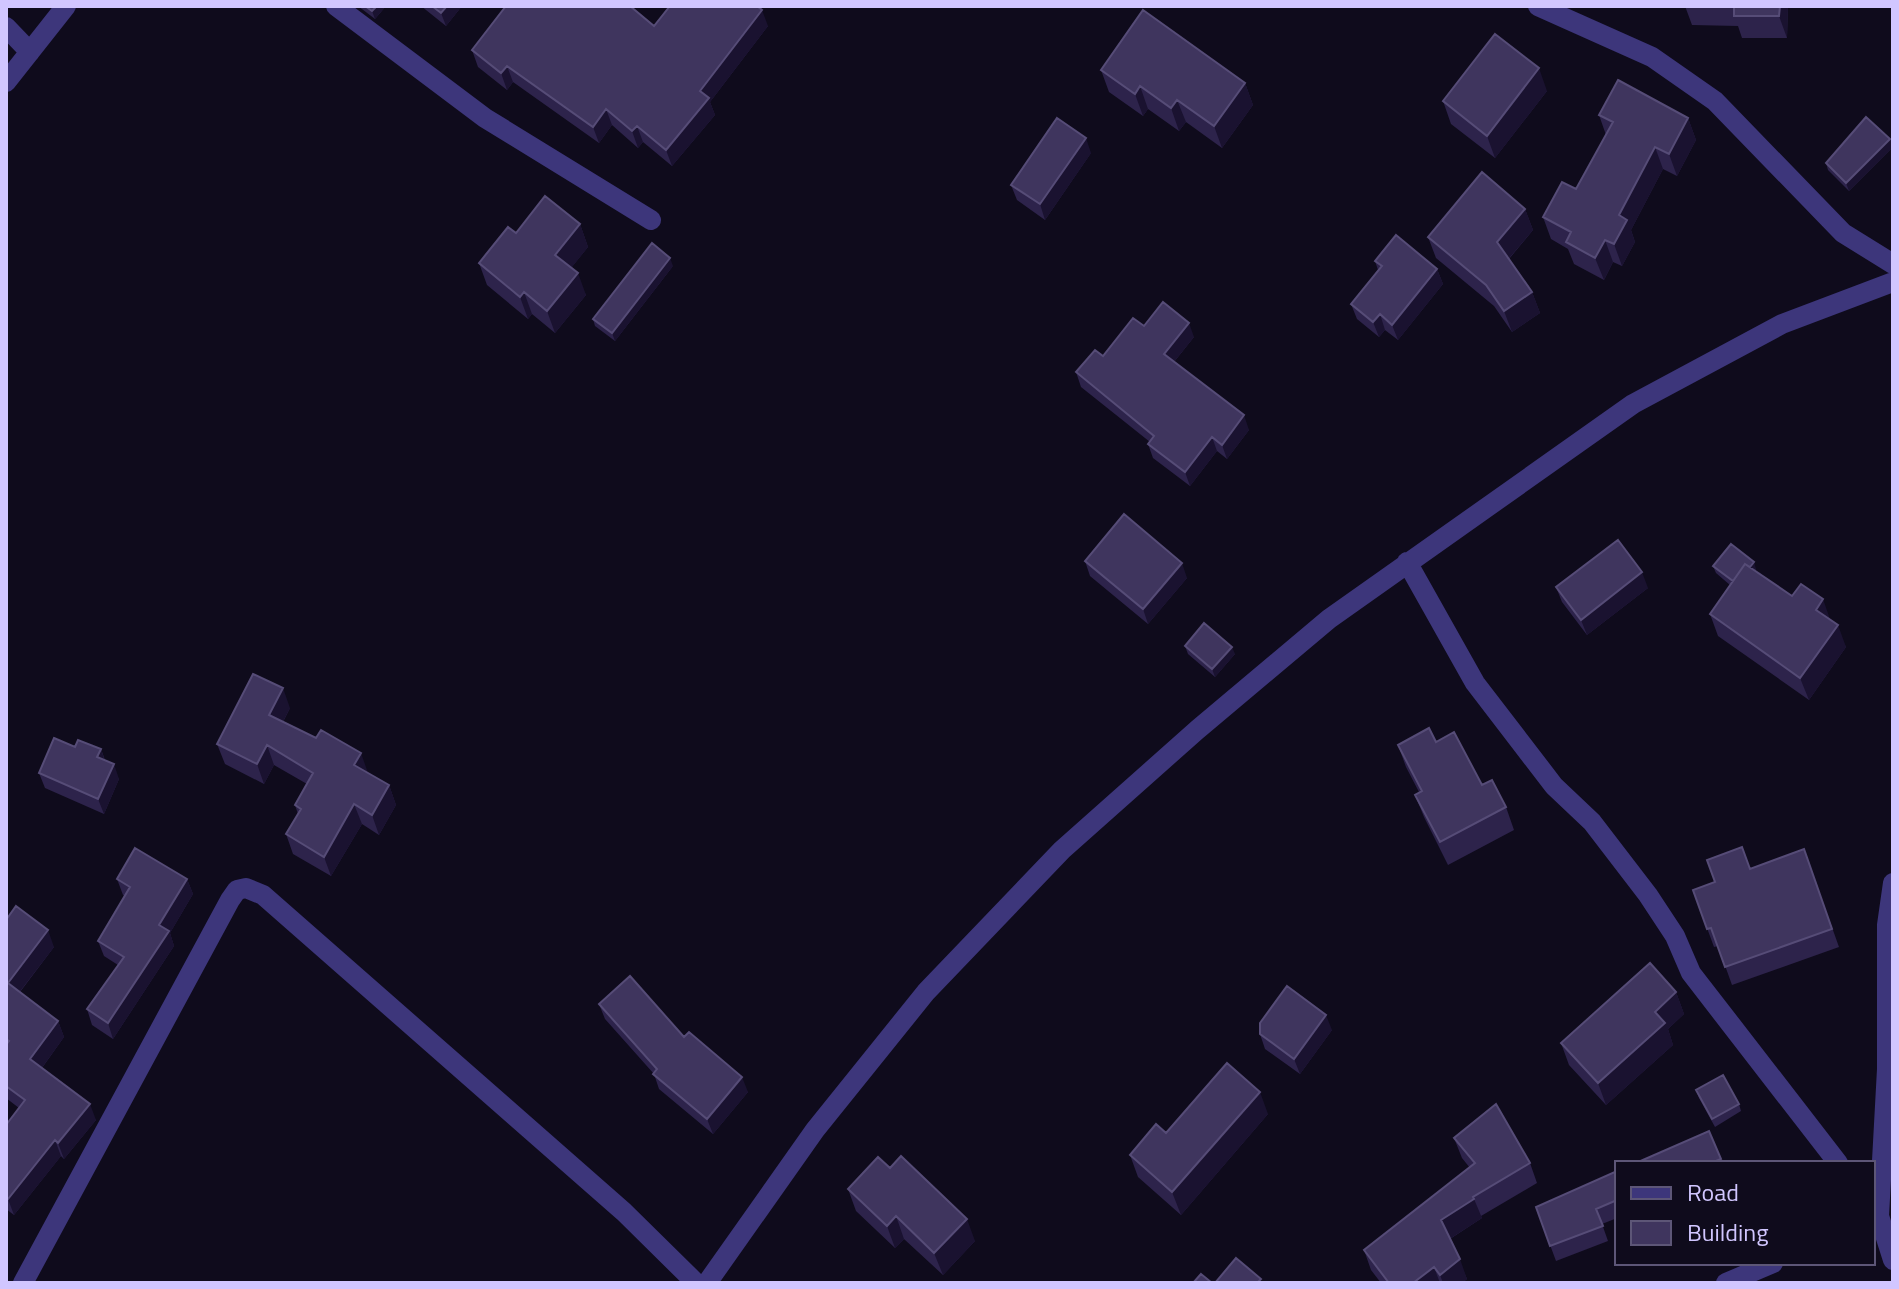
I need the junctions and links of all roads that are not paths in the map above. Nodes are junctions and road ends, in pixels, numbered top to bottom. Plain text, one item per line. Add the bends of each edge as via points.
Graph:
1 (66, 6) edge
2 (336, 6) edge
3 (1538, 6) edge
4 (6, 27) edge
5 (30, 52) junction
6 (6, 82) edge
7 (651, 220) dead end
8 (1893, 264) edge
9 (1893, 282) edge
10 (1407, 562) junction
11 (1893, 883) edge
12 (1836, 1161) edge
13 (1875, 1214) edge
14 (1893, 1260) edge
15 (1768, 1265) edge
16 (23, 1283) edge
17 (696, 1283) edge
18 (707, 1283) edge
19 (1726, 1283) edge

1 - 5 street
2 - 7 street via 485,118
3 - 8 street via 1652,57 1715,101 1843,233
4 - 5 street
5 - 6 street
9 - 10 street via 1782,324 1633,404
10 - 12 street via 1475,683 1648,895 1691,973
10 - 18 street via 1329,619 1062,850 926,992 815,1130
11 - 13 street via 1887,925 1887,1069
13 - 14 street
15 - 19 street
16 - 17 street via 230,900 246,888 263,895 624,1212

